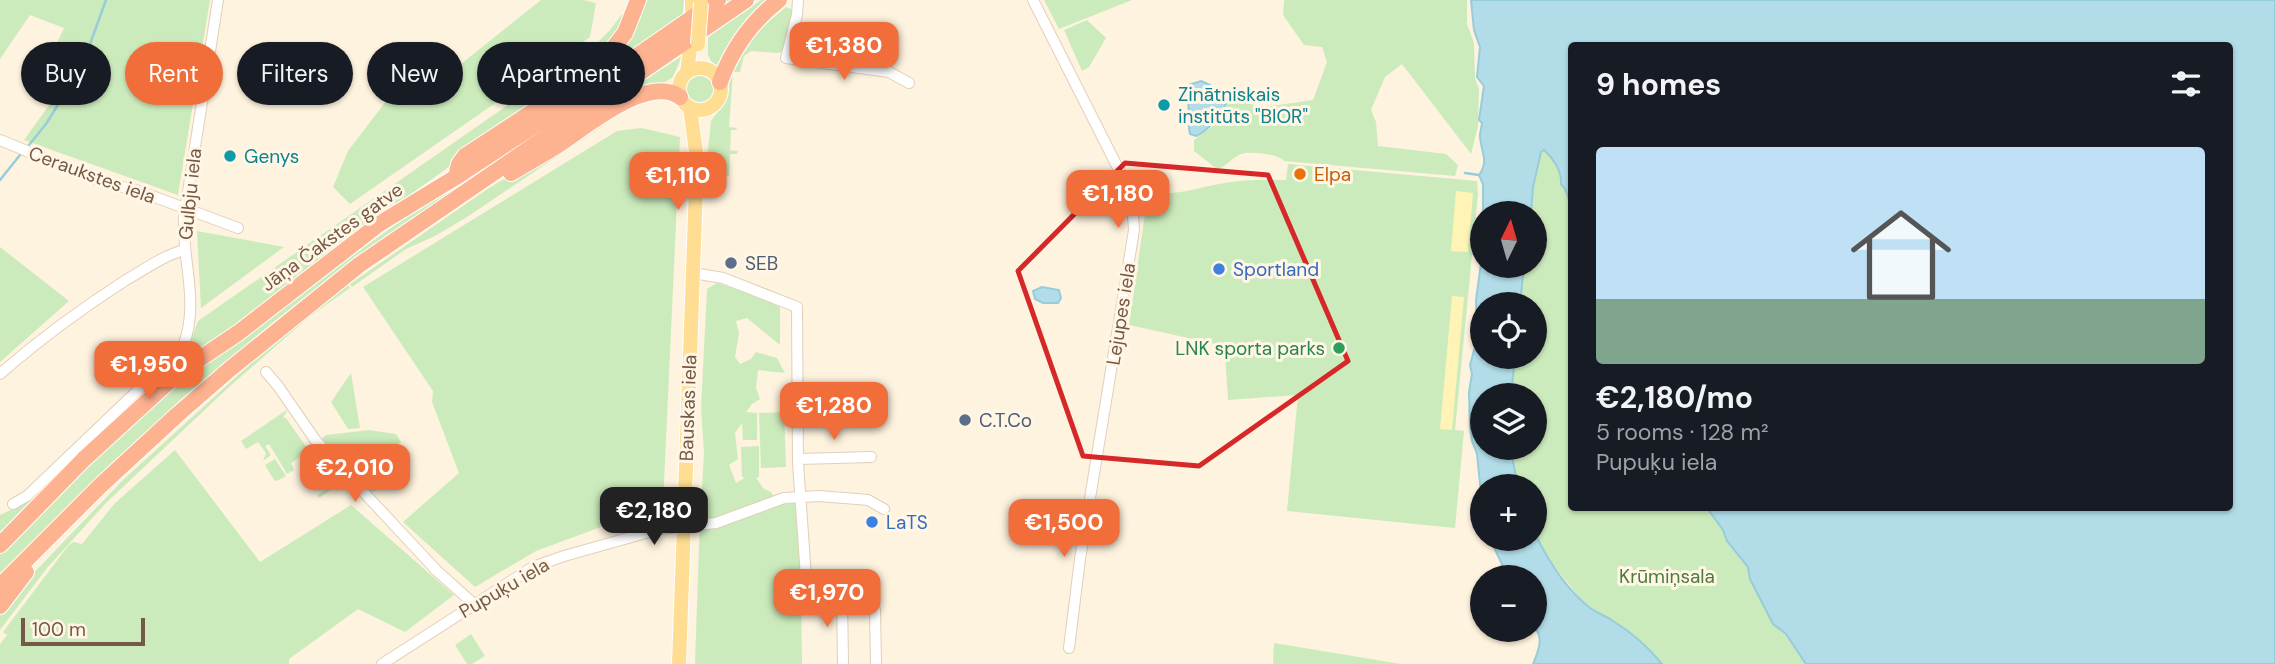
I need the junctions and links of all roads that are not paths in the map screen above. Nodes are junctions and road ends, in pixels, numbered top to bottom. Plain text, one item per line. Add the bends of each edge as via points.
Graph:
1 (218, 0) edge
2 (638, 0) edge
3 (718, 0) edge
4 (746, 0) edge
5 (779, 0) edge
6 (798, 0) edge
7 (1033, 0) edge
8 (696, 3) edge
9 (694, 46) junction
10 (704, 69) junction
11 (687, 72) junction
12 (720, 82) junction
13 (909, 83) dead end
14 (685, 102) junction
15 (707, 109) junction
16 (0, 140) edge
17 (697, 151) junction
18 (456, 177) junction
19 (470, 190) junction
20 (185, 209) junction
21 (238, 228) dead end
22 (184, 250) junction
23 (693, 273) junction
24 (266, 372) dead end
25 (0, 374) edge
26 (867, 396) dead end
27 (797, 397) junction
28 (871, 457) dead end
29 (798, 458) junction
30 (799, 497) junction
31 (13, 503) dead end
32 (884, 509) dead end
33 (684, 526) junction
34 (17, 527) junction
35 (56, 531) junction
36 (0, 545) edge
37 (0, 553) edge
38 (0, 586) edge
39 (842, 593) junction
40 (475, 605) junction
41 (0, 606) edge
42 (1069, 648) dead end
43 (382, 664) edge
44 (679, 664) edge
45 (843, 664) edge
46 (876, 664) edge

1 - 20 street, Gulbju iela
2 - 18 highway via 625,33 604,60 465,156
3 - 18 highway, Jāņa Čakstes gatve
4 - 19 highway, Jāņa Čakstes gatve
5 - 12 highway via 747,31
6 - 13 street via 786,58 889,72
7 - 42 street, Lejupes iela via 1134,207
8 - 9 main road
9 - 10 main road
9 - 11 main road
10 - 11 main road
10 - 12 main road
11 - 14 main road via 681,81
12 - 15 main road via 720,96
14 - 15 main road
14 - 17 main road, Bauskas iela
14 - 19 highway via 673,91 664,90 625,102 493,183
15 - 17 main road, Bauskas iela
16 - 20 street, Ceraukstes iela
17 - 23 main road, Bauskas iela
18 - 34 highway, Jāņa Čakstes gatve via 379,224 177,374
19 - 35 highway, Jāņa Čakstes gatve via 359,265 230,369
20 - 21 street, Ceraukstes iela
20 - 22 street, Gulbju iela
22 - 25 street, Gulbju iela via 156,262 56,326
22 - 31 street via 192,304 183,346 27,496
23 - 27 street via 723,278 797,307
23 - 33 main road, Bauskas iela
24 - 40 street via 322,447 437,571
26 - 27 street
27 - 29 street
28 - 29 street
29 - 30 street
30 - 32 street, Pupuķu iela via 868,500
30 - 33 street, Pupuķu iela via 784,498 716,523
30 - 39 street via 806,577
33 - 40 street, Pupuķu iela via 533,567
33 - 44 main road, Bauskas iela
34 - 36 highway, Jāņa Čakstes gatve
34 - 37 highway
35 - 38 highway
35 - 41 highway
39 - 45 street
39 - 46 street via 875,610
40 - 43 street, Pupuķu iela

